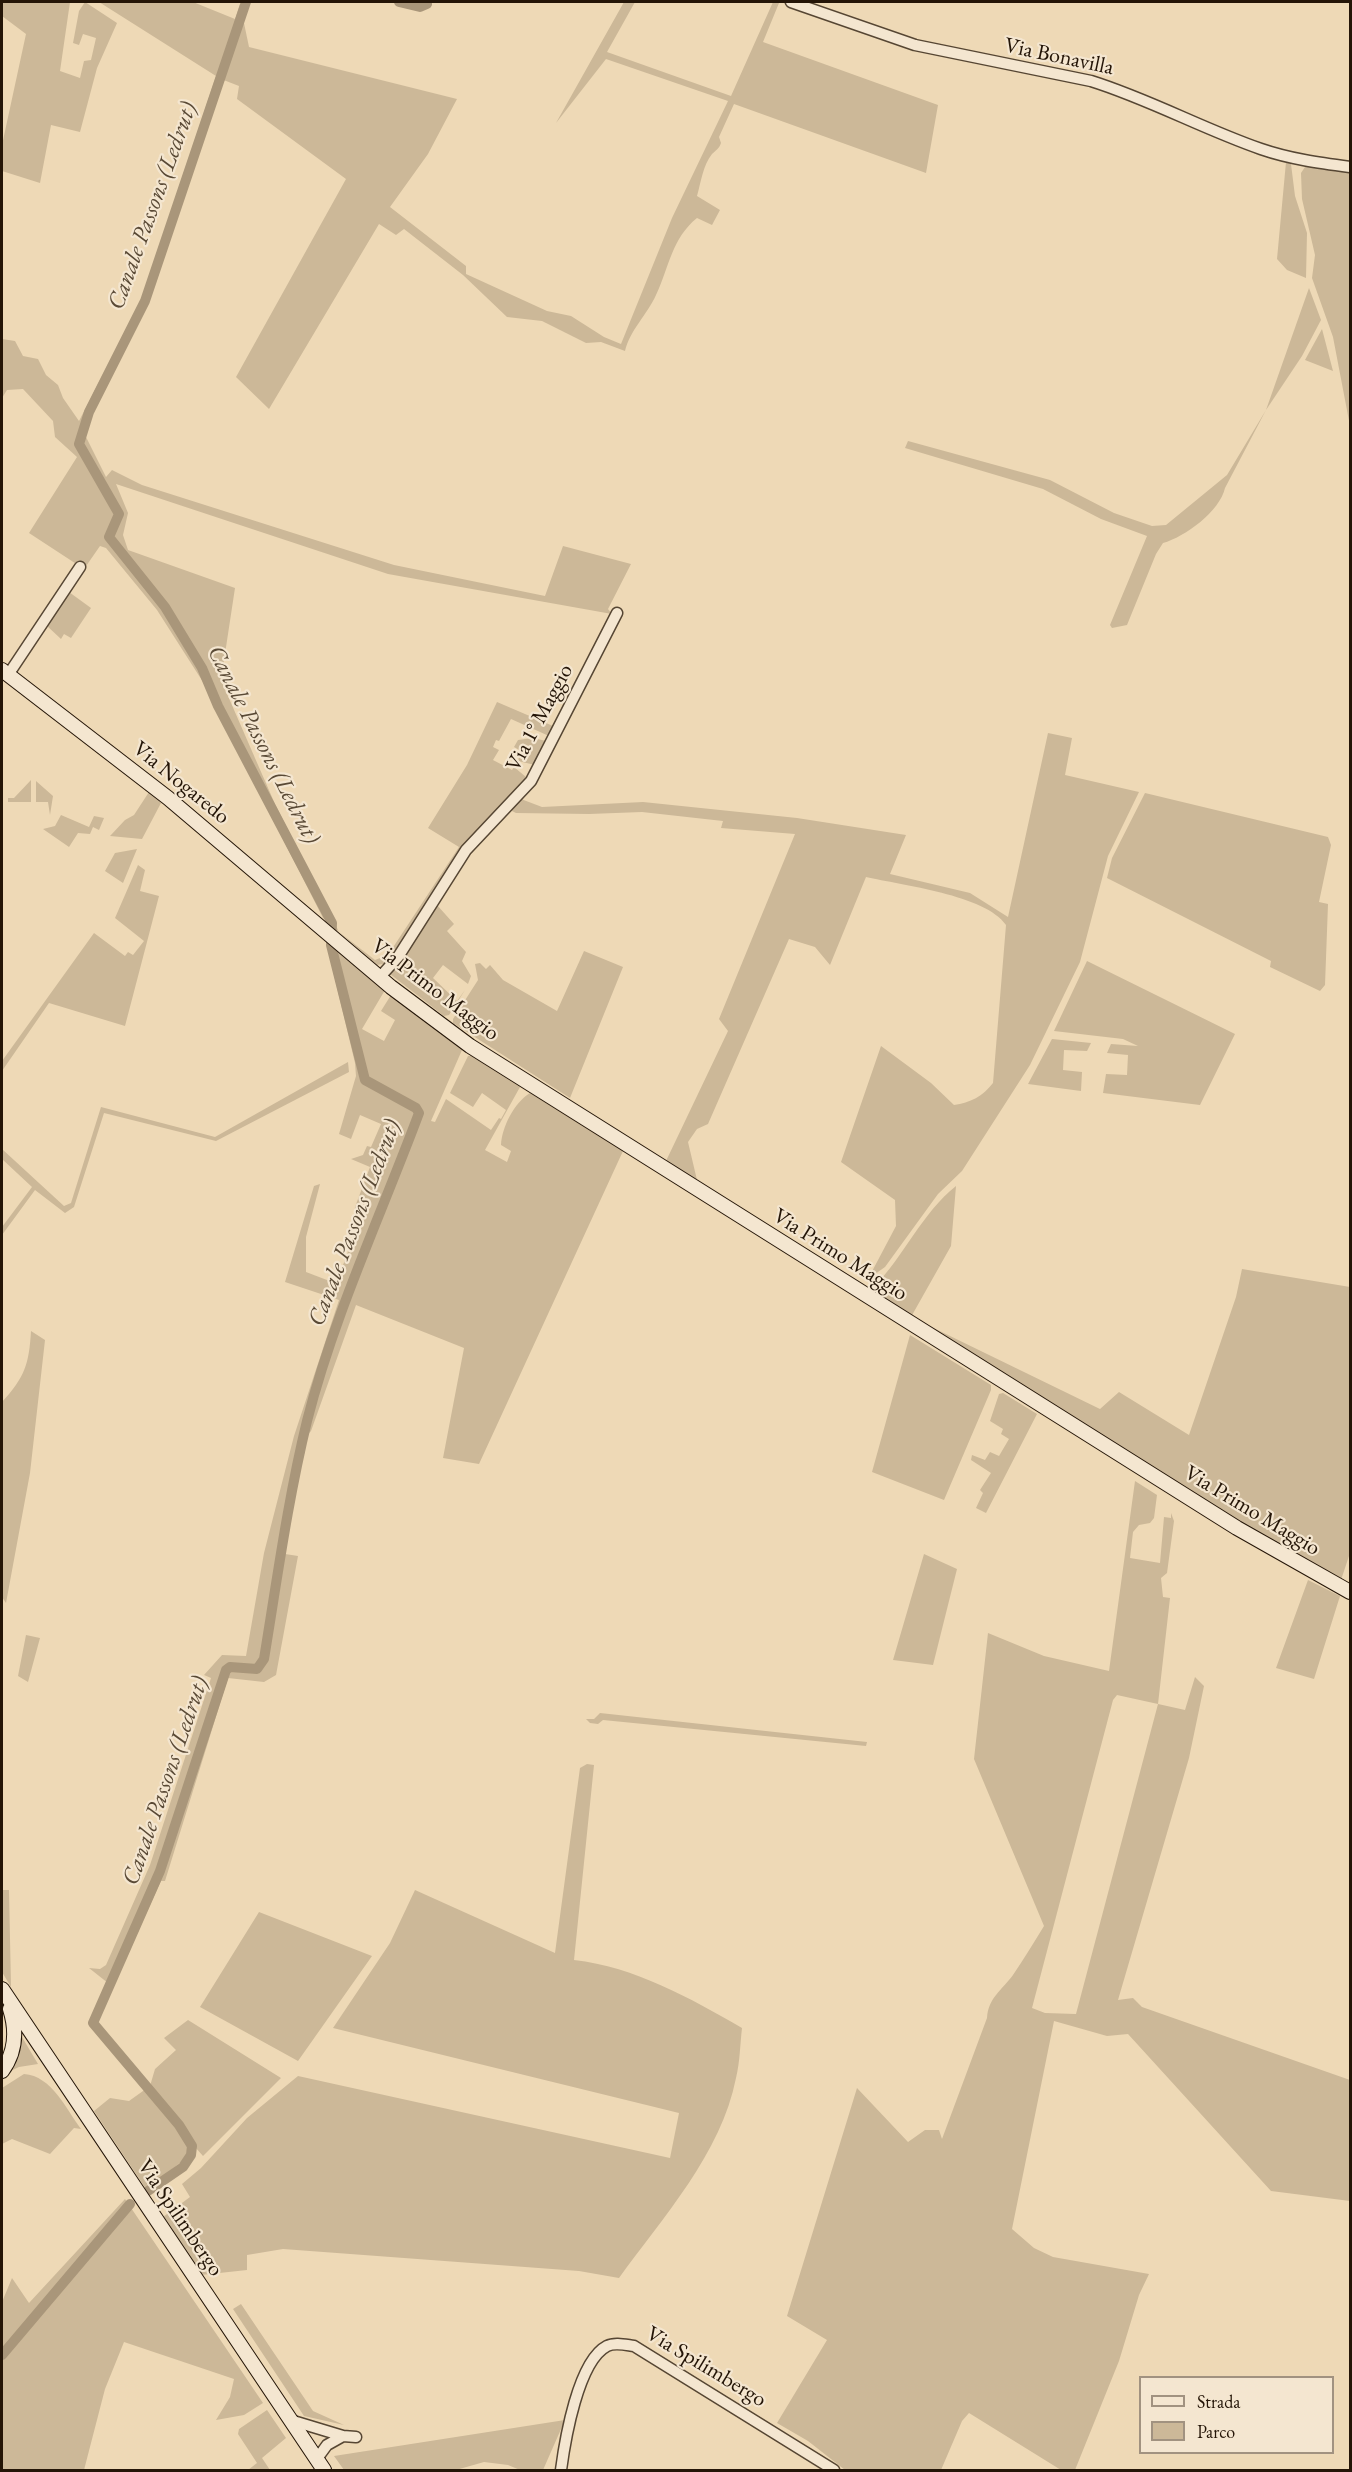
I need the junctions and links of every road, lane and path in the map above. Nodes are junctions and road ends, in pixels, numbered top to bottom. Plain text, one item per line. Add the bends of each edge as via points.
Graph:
1 (791, 2) edge
2 (1350, 167) edge
3 (80, 567) dead end
4 (617, 613) dead end
5 (5, 672) edge
6 (330, 935) joint
7 (380, 978) junction
8 (1350, 1592) edge
9 (4, 1992) edge
10 (2, 2071) edge
11 (290, 2420) junction
12 (343, 2436) junction
13 (356, 2437) dead end
14 (320, 2465) edge
15 (561, 2470) edge
16 (834, 2470) edge

1 - 2 street, Via Bonavilla via 915,45 1091,81 1262,150
3 - 5 street, Via Nogaredo
4 - 7 street, Via 1° Maggio via 531,781 466,850 398,957
5 - 6 street, Via Nogaredo via 168,798
6 - 7 street, Via Primo Maggio
7 - 8 street, Via Primo Maggio via 470,1046 577,1114 1237,1528
9 - 10 street via 14,2020 14,2042
9 - 11 street, Via Spilimbergo
11 - 12 street
11 - 14 street, Via Spilimbergo
12 - 13 street
12 - 14 street via 327,2445
15 - 16 street, Via Spilimbergo via 580,2382 600,2352 609,2345 621,2344 634,2346

